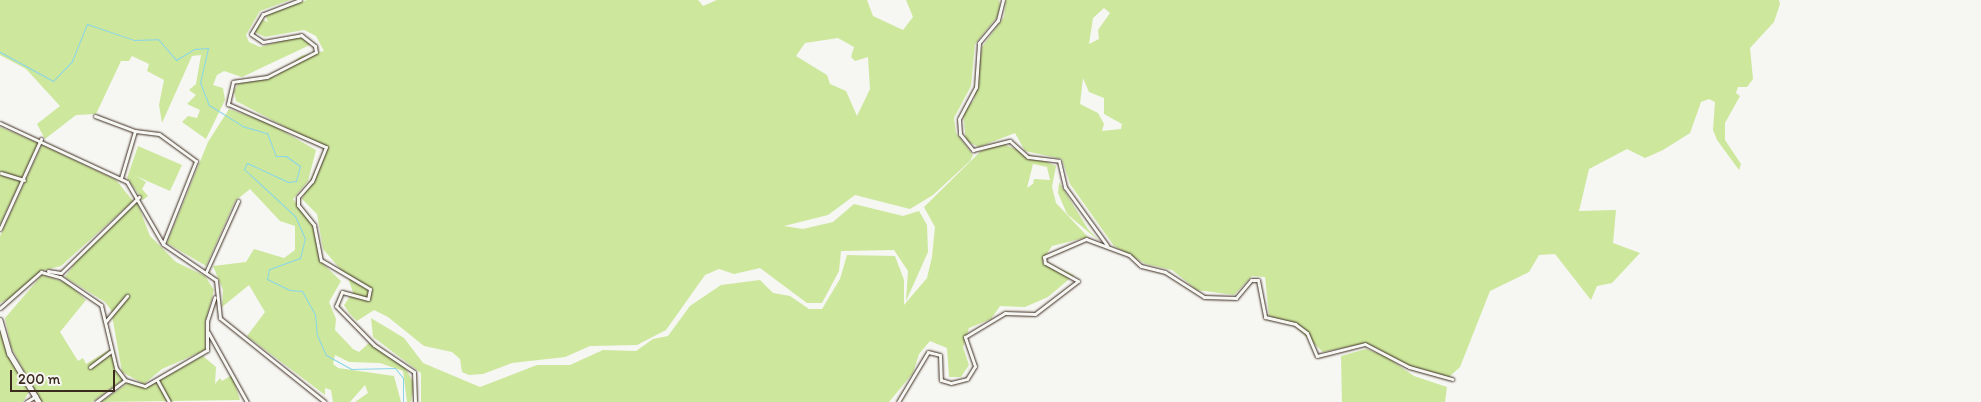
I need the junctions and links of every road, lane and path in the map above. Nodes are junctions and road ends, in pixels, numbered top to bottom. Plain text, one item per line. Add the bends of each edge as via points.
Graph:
1 (300, 0) edge
2 (1003, 0) edge
3 (95, 116) dead end
4 (0, 123) edge
5 (135, 131) junction
6 (41, 139) junction
7 (1, 173) dead end
8 (121, 178) junction
9 (24, 180) junction
10 (138, 197) junction
11 (238, 201) dead end
12 (0, 229) edge
13 (163, 244) junction
14 (1108, 246) junction
15 (46, 271) junction
16 (206, 272) junction
17 (216, 292) junction
18 (127, 296) dead end
19 (0, 308) edge
20 (0, 320) edge
21 (105, 321) junction
22 (208, 332) junction
23 (110, 352) junction
24 (90, 367) dead end
25 (1452, 379) dead end
26 (125, 380) junction
27 (157, 380) junction
28 (37, 396) junction
29 (26, 402) edge
30 (39, 402) edge
31 (96, 402) edge
32 (169, 402) edge
33 (247, 402) edge
34 (325, 402) edge
35 (415, 402) edge
36 (898, 402) edge

1 - 35 street via 258,18 251,34 263,42 301,35 316,46 316,52 267,77 233,82 228,104 326,147 312,181 298,197 298,205 314,225 321,260 370,289 368,299 342,292 336,306 374,345 414,372
2 - 14 street via 998,20 980,43 976,87 959,119 960,134 973,150 1010,141 1028,157 1059,161 1065,187
3 - 5 street
4 - 6 street
5 - 8 street
5 - 13 street via 159,134 196,161
6 - 8 street via 81,162
6 - 9 street
7 - 9 street
8 - 10 street
9 - 12 street
10 - 13 street
10 - 15 street via 61,273
11 - 16 street
13 - 16 street
14 - 25 street via 1142,266 1165,272 1204,296 1236,298 1251,280 1258,280 1265,317 1295,324 1307,333 1317,356 1365,344 1409,367
14 - 36 street via 1086,239 1047,253 1045,263 1079,280 1035,314 1005,313 985,328 968,333 964,343 975,366 959,382 941,380 940,354 928,352
15 - 19 street
15 - 21 street via 96,300
16 - 17 street via 216,280
17 - 22 street
17 - 34 street via 220,318
18 - 21 street
20 - 28 street via 10,354
21 - 23 street
22 - 27 street via 208,350
22 - 33 street
23 - 24 street
23 - 26 street
26 - 27 street via 145,386
26 - 31 street
27 - 32 street
28 - 29 street
28 - 30 street

